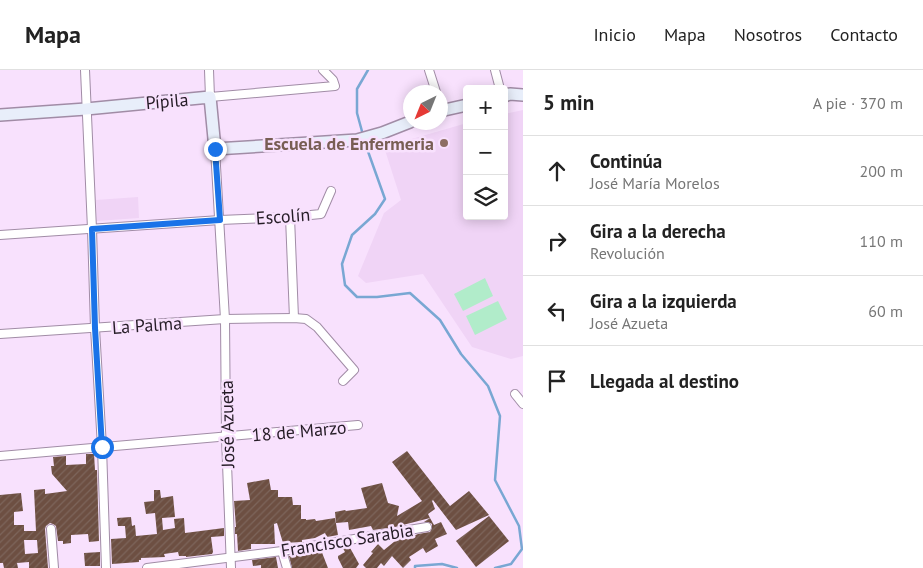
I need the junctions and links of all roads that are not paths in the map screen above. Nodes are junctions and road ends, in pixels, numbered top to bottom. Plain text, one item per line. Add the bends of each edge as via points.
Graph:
1 (85, 70) edge
2 (209, 70) edge
3 (323, 70) edge
4 (429, 70) edge
5 (495, 70) edge
6 (434, 85) edge
7 (502, 85) edge
8 (523, 88) edge
9 (508, 92) edge
10 (508, 93) edge
11 (523, 95) edge
12 (210, 97) junction
13 (463, 106) edge
14 (86, 109) junction
15 (448, 109) edge
16 (0, 114) edge
17 (403, 125) edge
18 (215, 149) junction
19 (331, 191) dead end
20 (290, 217) junction
21 (220, 220) junction
22 (92, 229) junction
23 (0, 235) edge
24 (294, 318) junction
25 (225, 319) junction
26 (95, 328) junction
27 (0, 334) edge
28 (343, 381) dead end
29 (515, 394) dead end
30 (523, 404) edge
31 (358, 426) dead end
32 (226, 437) junction
33 (102, 447) junction
34 (0, 456) edge
35 (427, 527) dead end
36 (51, 528) dead end
37 (282, 551) junction
38 (231, 557) junction
39 (54, 568) edge
40 (106, 568) edge
41 (147, 568) edge
42 (231, 568) edge
43 (287, 568) edge

1 - 14 street
2 - 12 street, José Azueta
3 - 12 street, Pípila via 335,86
4 - 6 street
5 - 7 street
8 - 9 main road
10 - 11 main road
12 - 14 main road, Pípila
12 - 18 main road, José Azueta
13 - 15 main road
14 - 16 main road, Pípila
14 - 22 street
17 - 18 main road via 357,140
18 - 21 street, José Azueta
19 - 20 street, Escolín via 321,214
20 - 21 street, Escolín
20 - 24 street
21 - 22 street, Escolín
21 - 25 street, José Azueta
22 - 23 street, Escolín
22 - 26 street
24 - 25 street, La Palma
24 - 28 street via 306,319 317,327 354,370
25 - 26 street, La Palma
25 - 32 street, José Azueta
26 - 27 street, La Palma
26 - 33 street
29 - 30 street
31 - 32 street, 18 de Marzo
32 - 33 street, 18 de Marzo
32 - 38 street, José Azueta
33 - 34 street, 18 de Marzo
33 - 40 street
35 - 37 street, Francisco Sarabia
36 - 39 street
37 - 38 street, Francisco Sarabia
37 - 43 street
38 - 41 street, Francisco Sarabia
38 - 42 street, José Azueta

